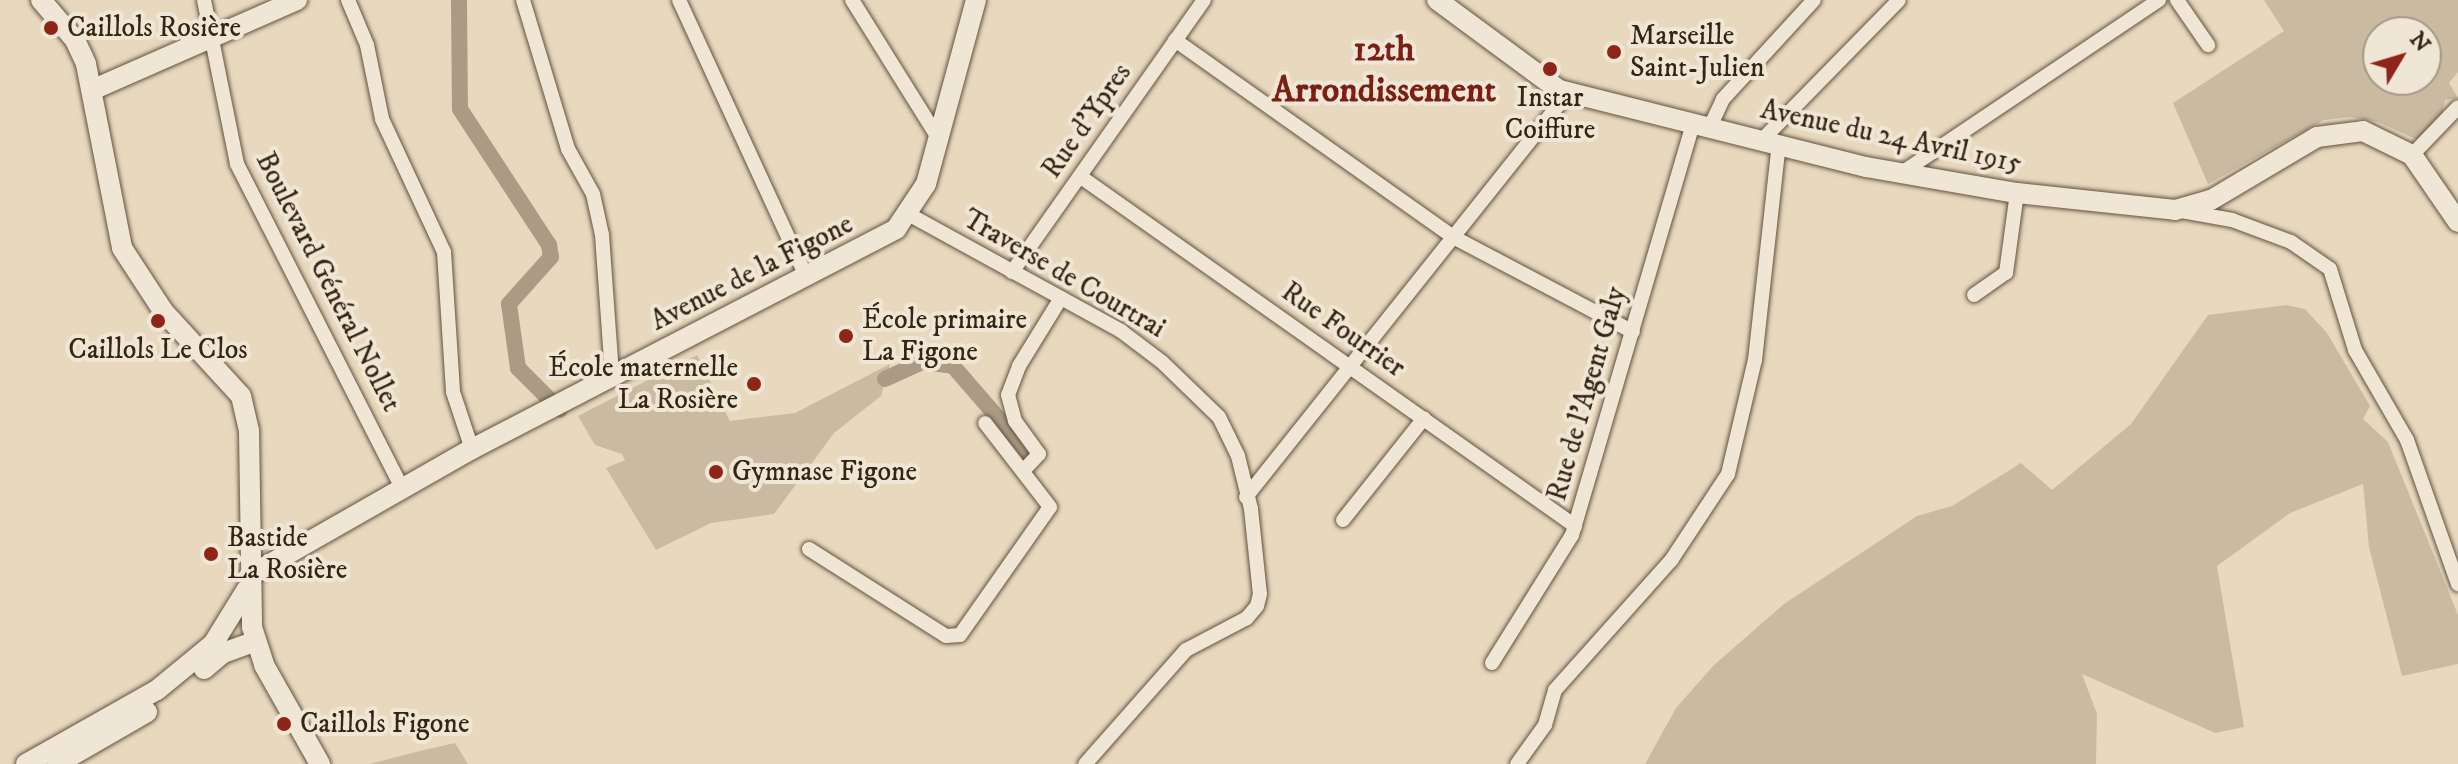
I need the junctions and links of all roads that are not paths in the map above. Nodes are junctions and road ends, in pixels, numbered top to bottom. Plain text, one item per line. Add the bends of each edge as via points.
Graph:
1 (41, 0) edge
2 (204, 0) edge
3 (297, 0) edge
4 (348, 0) edge
5 (523, 0) edge
6 (679, 0) edge
7 (852, 0) edge
8 (976, 0) edge
9 (1204, 0) edge
10 (1437, 0) edge
11 (1814, 0) edge
12 (1899, 0) edge
13 (2159, 0) edge
14 (2177, 0) edge
15 (210, 39) junction
16 (1175, 40) junction
17 (2208, 45) dead end
18 (92, 90) junction
19 (1568, 93) junction
20 (2458, 107) edge
21 (1701, 125) junction
22 (940, 141) junction
23 (1771, 141) junction
24 (2412, 155) junction
25 (1900, 174) junction
26 (1081, 177) junction
27 (2017, 193) junction
28 (2175, 210) junction
29 (910, 215) junction
30 (2458, 222) edge
31 (1455, 238) junction
32 (1012, 272) junction
33 (807, 278) junction
34 (1974, 295) dead end
35 (1061, 298) junction
36 (1633, 332) junction
37 (1352, 368) junction
38 (612, 375) junction
39 (1424, 418) junction
40 (985, 423) dead end
41 (472, 449) junction
42 (1031, 465) junction
43 (402, 488) junction
44 (1246, 497) junction
45 (1343, 520) dead end
46 (1575, 526) junction
47 (809, 549) dead end
48 (248, 581) junction
49 (2458, 584) edge
50 (256, 641) junction
51 (1492, 663) dead end
52 (26, 764) edge
53 (57, 764) edge
54 (320, 764) edge
55 (1085, 764) edge
56 (1517, 764) edge

1 - 18 street via 83,53
2 - 15 street, Boulevard Général Nollet
3 - 15 street
4 - 41 street via 367,45 382,119 444,252 453,392
5 - 38 street via 568,149 593,194 602,235
6 - 33 street
7 - 22 street
8 - 22 street
9 - 16 street, Rue d'Ypres
10 - 19 street, Avenue du 24 Avril 1915 via 1546,84
11 - 21 street, Rue de l'Agent Galy
12 - 23 street
13 - 25 street
14 - 17 street
15 - 18 street
15 - 43 street, Boulevard Général Nollet via 237,164
16 - 26 street, Rue d'Ypres
16 - 31 street
18 - 48 street via 122,248 163,311 229,378 248,415
19 - 21 street, Avenue du 24 Avril 1915
19 - 31 street
20 - 24 street
21 - 23 street, Avenue du 24 Avril 1915
21 - 36 street, Rue de l'Agent Galy
22 - 29 street
23 - 25 street, Avenue du 24 Avril 1915
23 - 56 street via 1755,360 1728,474 1672,559 1555,690 1545,725
24 - 28 street via 2381,135 2330,132 2211,200
24 - 30 street
25 - 27 street, Avenue du 24 Avril 1915
26 - 32 street, Rue d'Ypres
26 - 37 street, Rue Fourrier
27 - 28 street, Avenue du 24 Avril 1915
27 - 34 street via 2006,273
28 - 49 street via 2269,233 2307,250 2330,269 2338,280 2355,350 2407,440
29 - 32 street, Traverse de Courtrai
29 - 33 street, Avenue de la Figone via 896,229
31 - 36 street
31 - 37 street
32 - 35 street, Traverse de Courtrai
33 - 38 street, Avenue de la Figone
35 - 42 street via 1008,395
35 - 44 street, Traverse de Courtrai via 1162,362 1219,417 1238,456
36 - 46 street, Rue de l'Agent Galy
37 - 39 street, Rue Fourrier
37 - 44 street
38 - 41 street, Avenue de la Figone
39 - 45 street
39 - 46 street, Rue Fourrier
40 - 42 street
41 - 43 street, Avenue de la Figone
42 - 47 street via 1050,507 960,635 946,636
43 - 48 street, Avenue de la Figone
44 - 55 street, Traverse de Courtrai via 1260,594 1257,606 1247,618 1186,650
46 - 51 street, Rue de l'Agent Galy
48 - 50 street
48 - 52 street via 220,636 157,690
50 - 53 street via 223,653 164,701
50 - 54 street via 282,701

